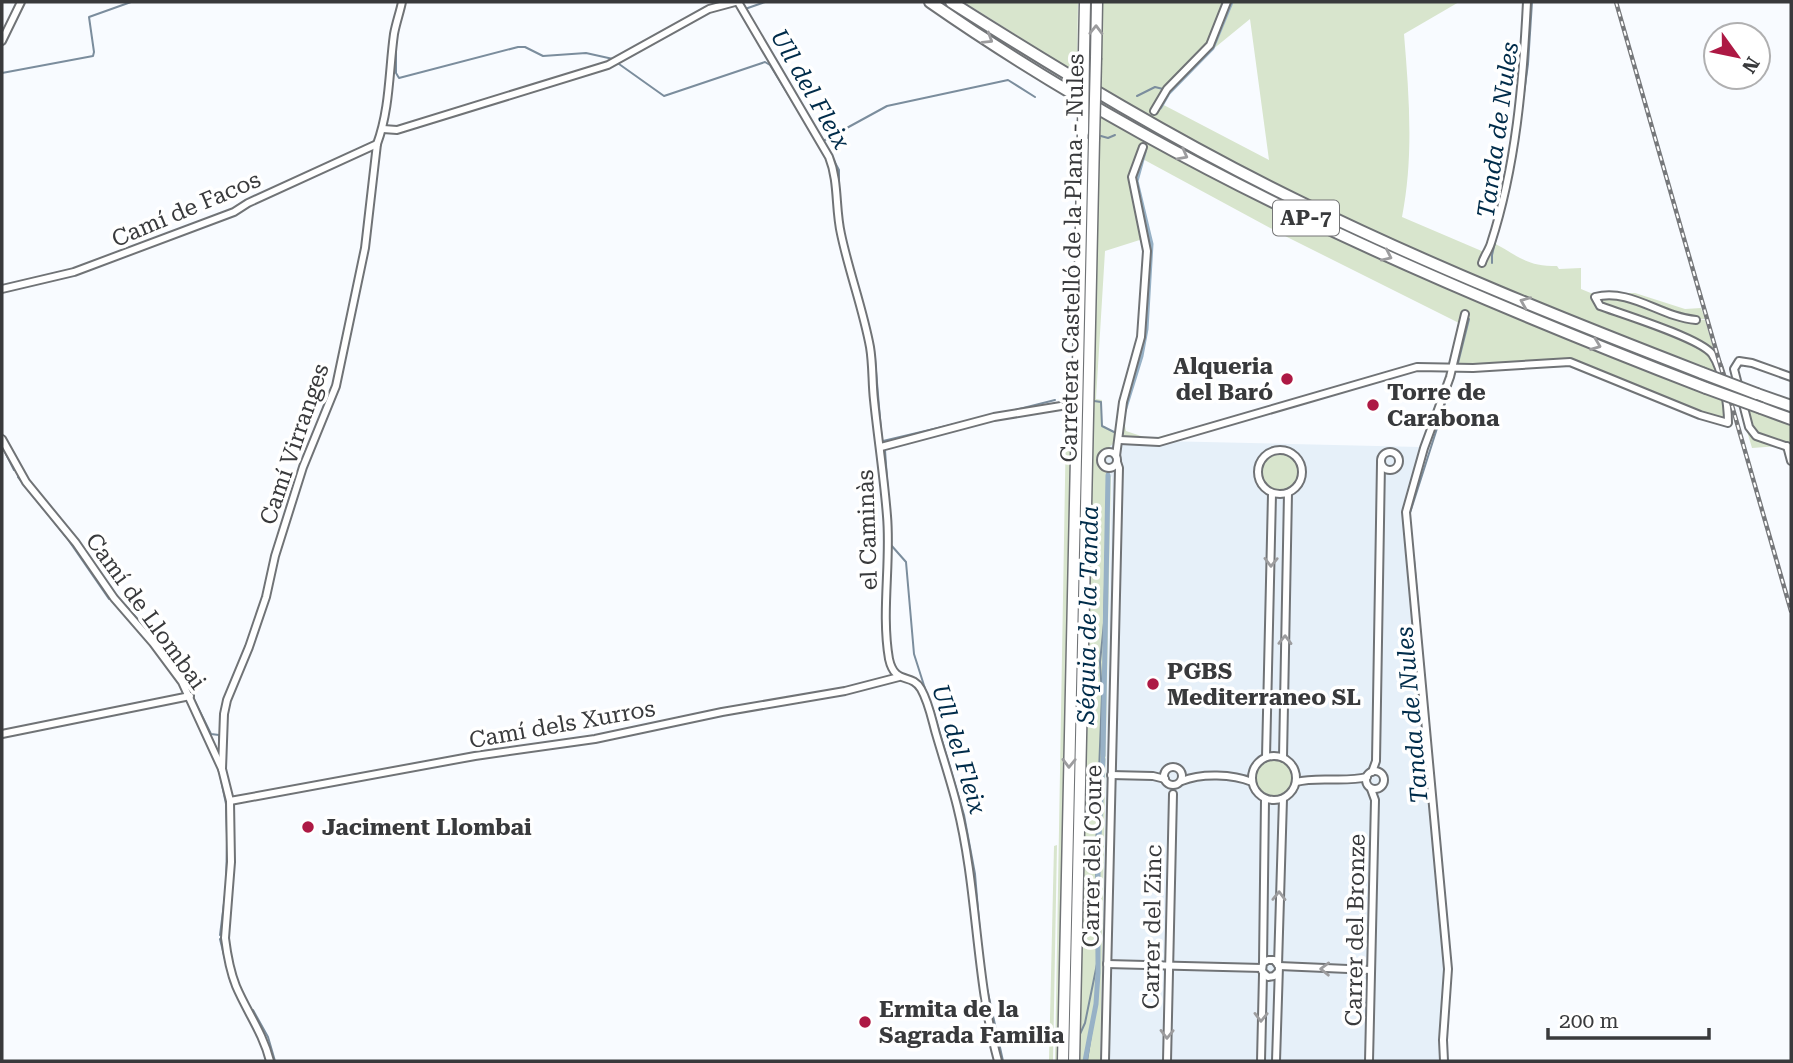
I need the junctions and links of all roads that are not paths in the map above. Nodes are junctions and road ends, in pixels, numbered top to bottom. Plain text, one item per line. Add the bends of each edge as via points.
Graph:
1 (21, 2) edge
2 (402, 2) edge
3 (737, 2) edge
4 (930, 2) edge
5 (951, 2) edge
6 (1085, 2) edge
7 (1097, 2) edge
8 (1227, 2) edge
9 (1527, 2) edge
10 (2, 41) edge
11 (1154, 111) dead end
12 (383, 129) junction
13 (377, 144) junction
14 (1143, 147) dead end
15 (1482, 263) dead end
16 (2, 289) edge
17 (1465, 314) dead end
18 (1696, 320) dead end
19 (1453, 367) junction
20 (1791, 377) edge
21 (1061, 406) dead end
22 (1791, 406) edge
23 (1791, 419) edge
24 (2, 439) edge
25 (1120, 440) junction
26 (881, 447) junction
27 (1789, 447) edge
28 (1108, 452) junction
29 (1116, 459) junction
30 (1791, 461) edge
31 (1381, 463) junction
32 (1110, 468) junction
33 (1390, 471) junction
34 (1118, 484) junction
35 (1381, 485) junction
36 (1288, 493) junction
37 (1272, 494) junction
38 (899, 677) junction
39 (190, 696) junction
40 (2, 734) edge
41 (1266, 757) junction
42 (1283, 757) junction
43 (222, 769) junction
44 (1182, 772) junction
45 (1253, 773) junction
46 (1111, 775) junction
47 (1192, 776) junction
48 (1240, 778) junction
49 (1296, 779) junction
50 (1371, 779) junction
51 (1172, 780) junction
52 (1252, 782) junction
53 (1380, 788) junction
54 (1265, 799) junction
55 (1283, 799) junction
56 (1375, 800) junction
57 (230, 801) junction
58 (1107, 964) junction
59 (1169, 965) junction
60 (1263, 968) junction
61 (1278, 968) junction
62 (1371, 970) junction
63 (270, 1061) edge
64 (998, 1061) edge
65 (1063, 1061) edge
66 (1074, 1061) edge
67 (1105, 1061) edge
68 (1167, 1061) edge
69 (1261, 1061) edge
70 (1276, 1061) edge
71 (1369, 1061) edge
72 (1444, 1061) edge

1 - 10 street
2 - 12 street, Camí Virranges
3 - 12 street via 709,9 608,65 397,130
3 - 26 street, el Caminàs via 835,171 839,225 870,346
4 -> 23 highway, AP-7, bridge via 1101,109 1287,209 1585,341
22 -> 5 highway, AP-7, bridge via 1590,330 1295,200 1107,98
6 -> 65 main road, Carretera Castelló de la Plana - Nules, bridge
66 -> 7 main road, Carretera Castelló de la Plana - Nules, bridge
8 - 11 street via 1210,44 1167,89
9 - 15 street via 1512,155 1491,245
12 - 13 street, Camí Virranges
13 - 16 street, Camí de Facos via 234,212 74,272
13 - 43 street, Camí Virranges via 365,248 336,386 303,467 266,597 227,700
14 - 25 street, Carrer del Coure via 1132,177 1147,251 1142,337 1123,402
17 - 19 street
18 - 19 street via 1678,318 1627,297 1595,297 1601,306 1711,353 1728,403 1728,423 1570,362
19 - 25 street via 1417,367 1159,442
19 - 72 street via 1410,493 1406,523 1447,956
20 - 27 street via 1739,361 1734,369 1749,428 1756,436
21 - 26 street via 994,417
24 - 39 street, Camí de Llombai via 26,482
25 - 28 street
25 - 29 street, Carrer del Coure
26 - 38 street, el Caminàs via 887,519 886,623 892,668
27 - 30 street
28 - 29 street
28 - 32 street via 1101,462
29 - 32 street
29 - 34 street, Carrer del Coure
31 - 33 street
31 - 33 street via 1384,454 1395,453 1399,464
31 - 35 street, Carrer del Bronze
32 - 34 street, Carrer del Coure
33 - 35 street
34 - 46 street, Carrer del Coure
35 - 50 street, Carrer del Bronze via 1376,761
36 - 37 street
36 - 37 street via 1300,483 1302,469 1295,456 1281,450 1267,454 1257,472 1261,485
42 -> 36 street
37 -> 41 street
38 - 57 street, Camí dels Xurros via 594,739
38 - 64 street via 921,688 957,804 968,855 986,1009
39 - 40 street
39 - 43 street, Camí de Llombai
41 - 42 street
41 - 45 street
42 - 49 street via 1292,765
43 - 57 street, Camí de Llombai
44 - 47 street
44 - 51 street, Carrer del Zinc
44 - 51 street via 1172,767
45 - 48 street
45 - 52 street
46 - 51 street
46 - 58 street, Carrer del Coure
47 - 48 street
47 - 51 street
48 - 52 street
49 - 50 street
49 - 55 street via 1292,793
50 - 53 street
50 - 53 street via 1384,782
50 - 56 street, Carrer del Bronze
51 - 59 street, Carrer del Zinc
52 - 54 street
53 - 56 street, Carrer del Bronze
54 - 55 street
54 - 60 street
61 -> 55 street
56 - 62 street, Carrer del Bronze
57 - 63 street, Camí de Llombai via 226,949 235,984 261,1032
58 - 59 street
58 - 67 street, Carrer del Coure
59 - 60 street
59 -> 68 street, Carrer del Zinc
60 - 61 street via 1268,960 1274,960
60 - 61 street via 1268,977
60 -> 69 street
62 -> 61 street
61 - 70 street
62 - 71 street, Carrer del Bronze

